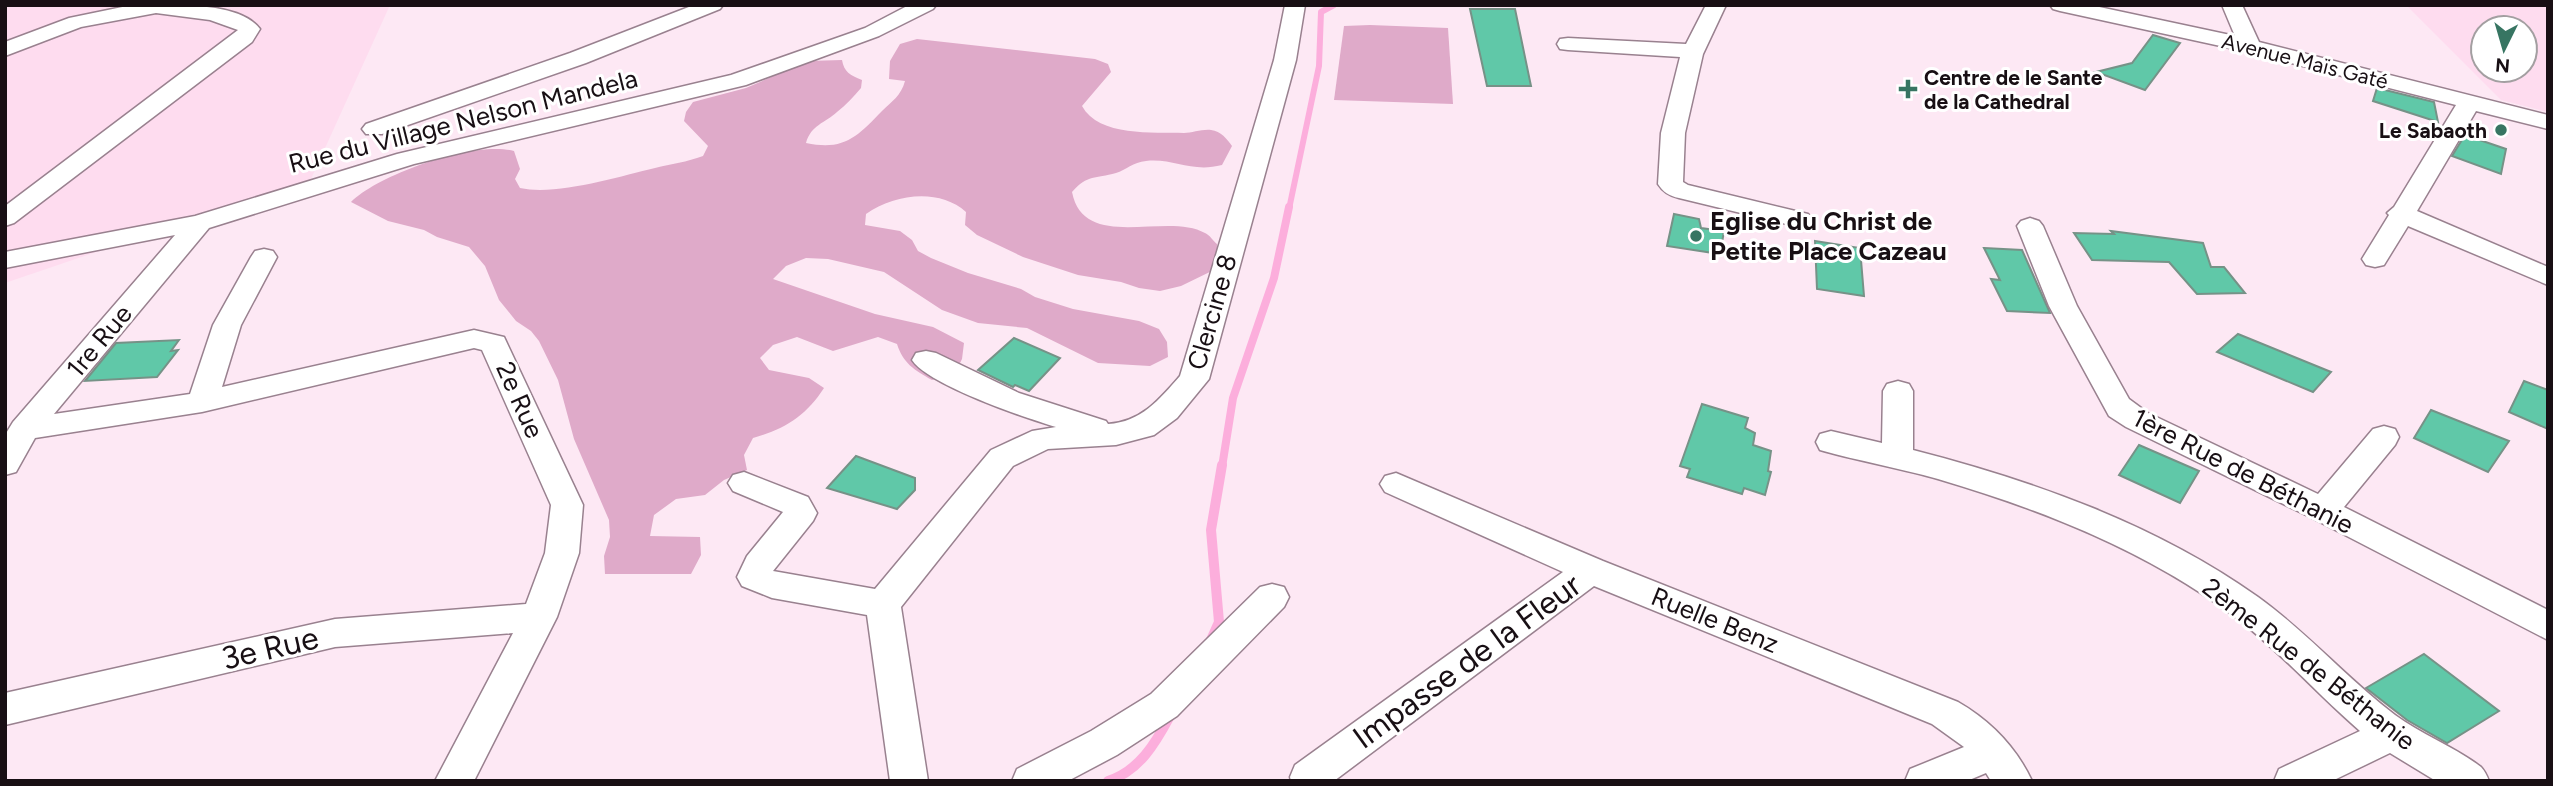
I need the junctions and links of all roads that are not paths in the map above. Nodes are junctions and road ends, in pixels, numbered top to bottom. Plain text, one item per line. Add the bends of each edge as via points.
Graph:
1 (713, 5) edge
2 (926, 5) edge
3 (1295, 5) edge
4 (1716, 5) edge
5 (2060, 5) edge
6 (2232, 5) edge
7 (1568, 44) dead end
8 (2250, 46) junction
9 (5, 50) edge
10 (1693, 51) junction
11 (2470, 101) junction
12 (2548, 121) edge
13 (374, 129) dead end
14 (2400, 213) junction
15 (5, 218) edge
16 (1800, 219) dead end
17 (200, 223) junction
18 (2030, 226) dead end
19 (264, 257) dead end
20 (2375, 259) dead end
21 (5, 260) edge
22 (2548, 277) edge
23 (926, 359) dead end
24 (1898, 391) dead end
25 (202, 402) junction
26 (24, 429) junction
27 (1115, 434) junction
28 (2384, 437) dead end
29 (1831, 442) dead end
30 (1897, 456) junction
31 (5, 464) edge
32 (744, 483) dead end
33 (1396, 484) dead end
34 (2323, 510) junction
35 (1591, 570) junction
36 (1272, 597) dead end
37 (883, 604) junction
38 (539, 617) junction
39 (2548, 626) edge
40 (5, 709) edge
41 (2392, 734) junction
42 (2003, 766) edge
43 (1309, 777) dead end
44 (453, 781) edge
45 (909, 781) edge
46 (1031, 781) edge
47 (1924, 781) edge
48 (2293, 781) edge
49 (2470, 781) edge

1 - 13 street
2 - 17 street, Rue du Village Nelson Mandela via 872,32 738,80 406,159
3 - 27 street, Clercine 8 via 1285,60 1194,379 1166,411 1143,428
4 - 10 street
5 - 8 street, Avenue Maïs Gaté
6 - 8 street
7 - 10 street
8 - 11 street, Avenue Maïs Gaté
9 - 15 street via 76,22 156,7 211,13 242,22 249,29
10 - 16 street via 1673,133 1672,188
11 - 12 street, Avenue Maïs Gaté
11 - 14 street
14 - 20 street
14 - 22 street
17 - 21 street, Rue du Village Nelson Mandela
17 - 26 street, 1re Rue
18 - 34 street, 1ère Rue de Béthanie via 2063,306 2120,409
19 - 25 street via 227,326
23 - 27 street via 970,385 1041,413
24 - 30 street
25 - 26 street, 2e Rue
25 - 38 street, 2e Rue via 474,339 494,344 567,505 562,552
26 - 31 street, 1re Rue
27 - 37 street, Clercine 8 via 1043,439 1002,458
28 - 34 street
29 - 30 street, 2ème Rue de Béthanie
30 - 41 street, 2ème Rue de Béthanie via 2011,490 2149,545 2247,608
32 - 37 street via 797,505 801,513 754,577 772,585
33 - 35 street, Ruelle Benz
34 - 39 street, 1ère Rue de Béthanie
35 - 42 street, Ruelle Benz via 1945,713 1971,729
35 - 43 street, Impasse de la Fleur
36 - 46 street via 1164,705
37 - 45 street
38 - 40 street, 3e Rue via 335,633
38 - 44 street, 2e Rue
41 - 48 street
41 - 49 street, 2ème Rue de Béthanie
42 - 47 street

